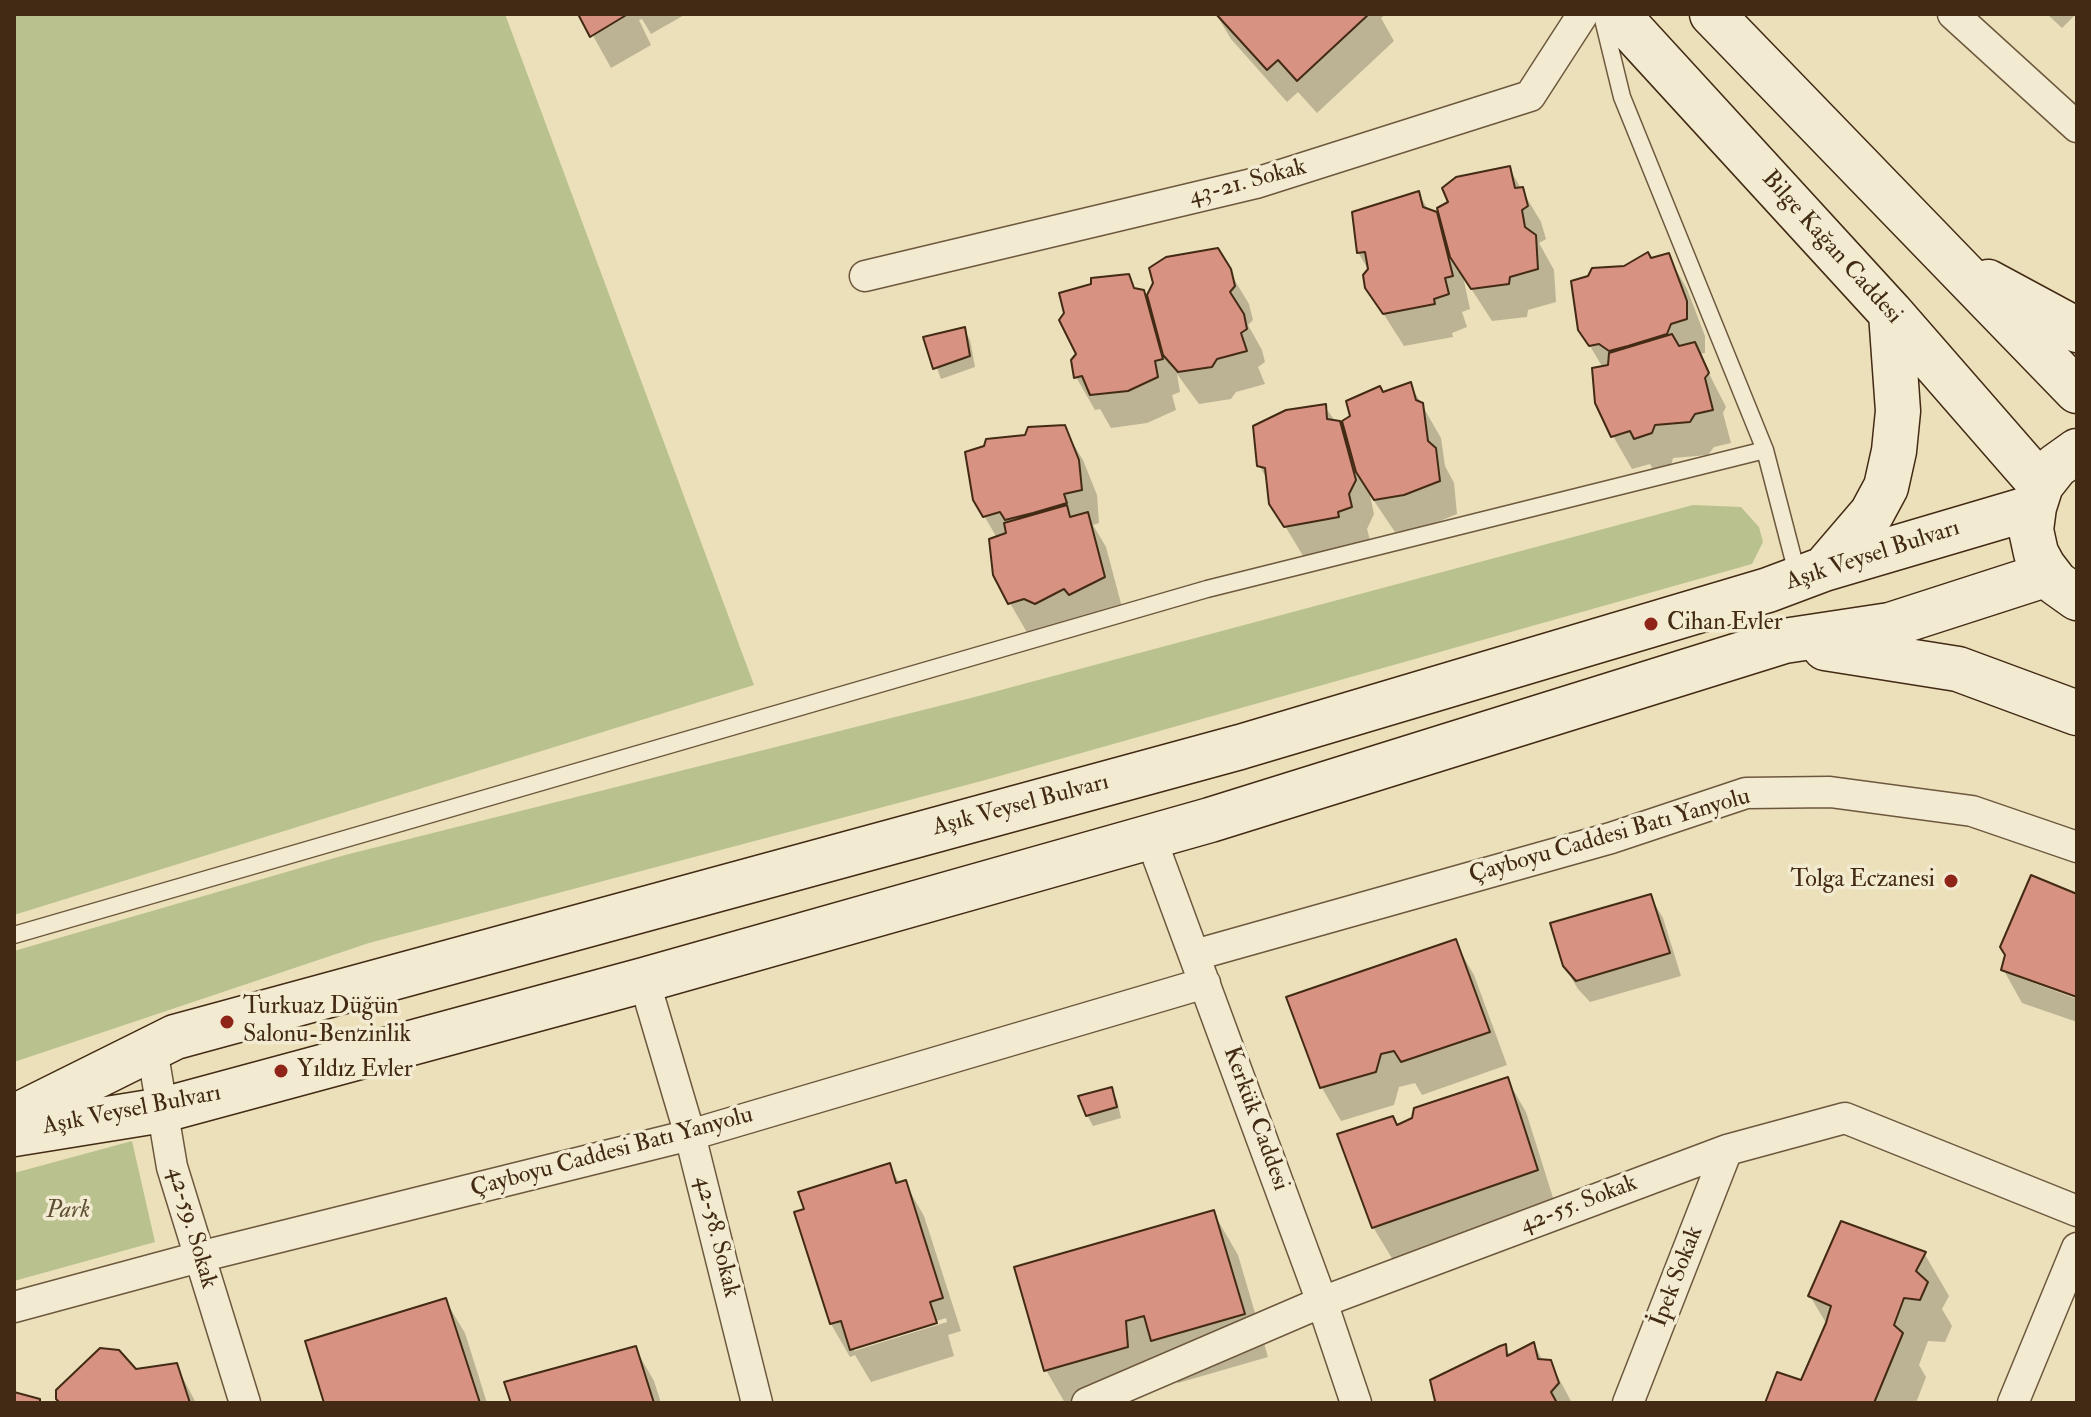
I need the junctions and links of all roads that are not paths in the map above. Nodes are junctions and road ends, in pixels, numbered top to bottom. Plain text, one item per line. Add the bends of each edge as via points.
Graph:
1 (1583, 14) edge
2 (1602, 14) edge
3 (1617, 14) edge
4 (1712, 14) edge
5 (1953, 14) edge
6 (2077, 127) edge
7 (1948, 260) junction
8 (865, 276) dead end
9 (1891, 313) junction
10 (2077, 330) edge
11 (2077, 391) edge
12 (1765, 450) junction
13 (2077, 451) edge
14 (2038, 496) junction
15 (1811, 574) junction
16 (2062, 586) edge
17 (1784, 641) junction
18 (2077, 713) edge
19 (1150, 836) junction
20 (2077, 847) edge
21 (14, 935) edge
22 (1195, 955) junction
23 (644, 980) junction
24 (1205, 983) junction
25 (152, 1049) junction
26 (163, 1110) junction
27 (14, 1117) edge
28 (14, 1134) edge
29 (690, 1135) junction
30 (1727, 1150) junction
31 (2077, 1211) edge
32 (2077, 1248) edge
33 (199, 1257) junction
34 (1322, 1302) junction
35 (14, 1307) edge
36 (245, 1403) edge
37 (757, 1403) edge
38 (1087, 1403) edge
39 (1356, 1403) edge
40 (1628, 1403) edge
41 (2013, 1403) edge

1 - 8 street, 43-21. Sokak via 1530,96 1256,183
2 - 12 lane via 1622,97
3 - 9 street, Bilge Kağan Caddesi
4 - 7 street
5 - 6 street
7 - 10 street
7 - 11 street
9 - 14 street, Bilge Kağan Caddesi
9 - 15 street via 1898,411 1886,487 1872,513
12 - 15 lane
12 - 21 lane via 1207,589
13 - 14 street via 2056,466
14 - 15 street, Aşık Veysel Bulvarı
14 - 16 street via 2033,542
15 - 25 street, Aşık Veysel Bulvarı via 1240,747 190,1033
16 - 17 street, Aşık Veysel Bulvarı via 1890,625
17 - 18 street via 1958,669
17 - 19 street, Aşık Veysel Bulvarı
19 - 22 street, Kerkük Caddesi
19 - 23 street, Aşık Veysel Bulvarı
20 - 22 street, Çayboyu Caddesi Batı Yanyolu via 1972,811 1830,792 1746,793 1611,838
22 - 24 street, Kerkük Caddesi
23 - 26 street, Aşık Veysel Bulvarı
23 - 29 street, 42-58. Sokak
24 - 29 street, Çayboyu Caddesi Batı Yanyolu
24 - 34 street, Kerkük Caddesi
25 - 26 street, 42-59. Sokak
25 - 27 street, Aşık Veysel Bulvarı
26 - 28 street, Aşık Veysel Bulvarı
26 - 33 street, 42-59. Sokak via 172,1167
29 - 33 street, Çayboyu Caddesi Batı Yanyolu
29 - 37 street, 42-58. Sokak
30 - 31 street, 42-55. Sokak via 1845,1118
30 - 34 street, 42-55. Sokak
30 - 40 street, İpek Sokak
32 - 41 street
33 - 35 street, Çayboyu Caddesi Batı Yanyolu
33 - 36 street, 42-59. Sokak
34 - 38 street, 42-55. Sokak
34 - 39 street, Kerkük Caddesi

